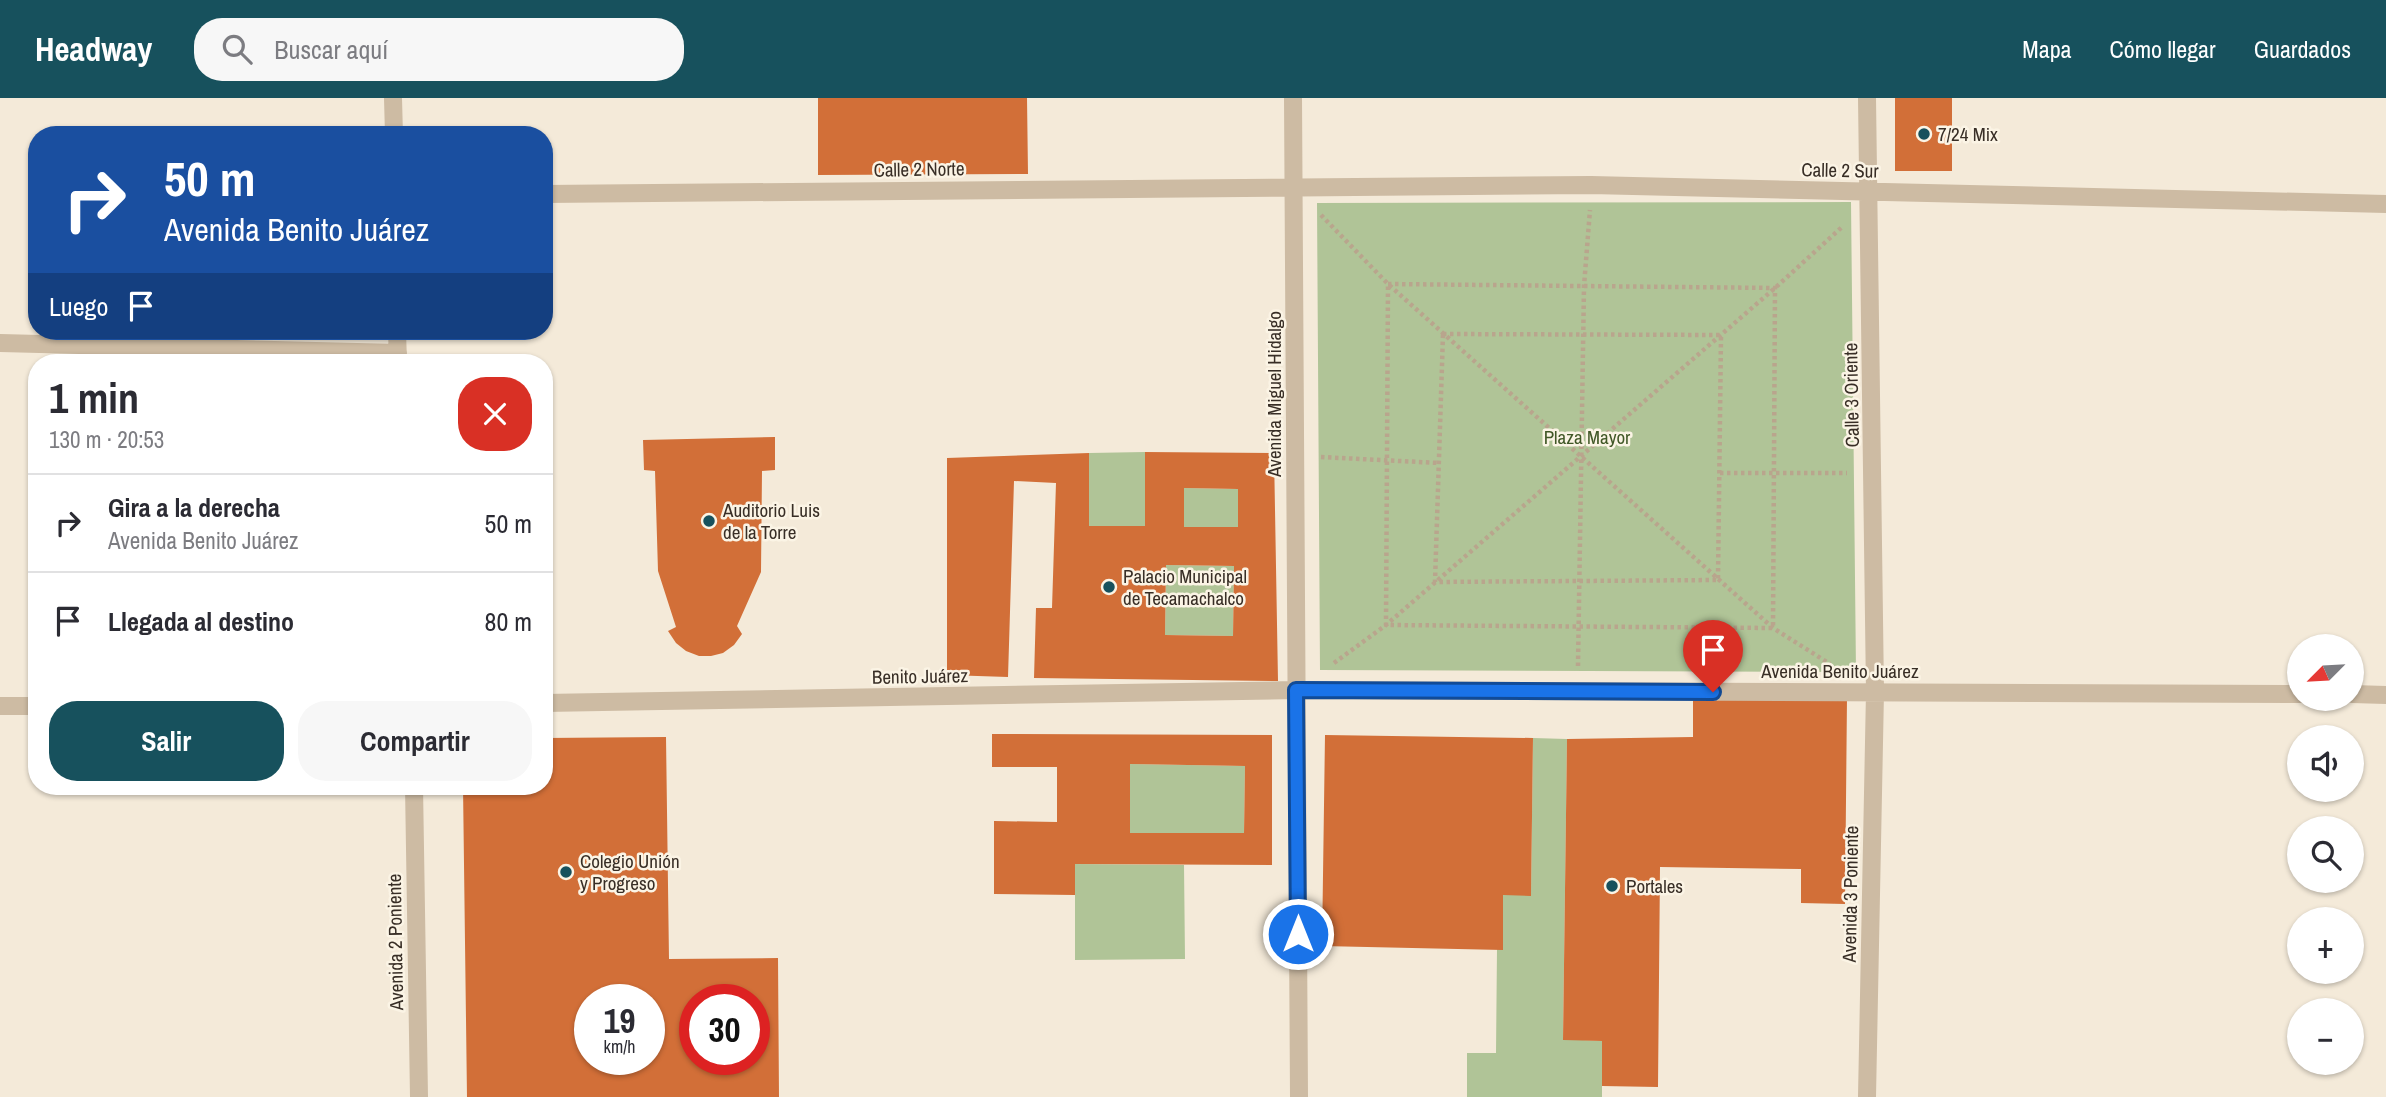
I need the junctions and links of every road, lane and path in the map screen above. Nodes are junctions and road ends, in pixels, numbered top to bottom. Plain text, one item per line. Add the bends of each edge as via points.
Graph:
1 (393, 98) edge
2 (1293, 98) edge
3 (1867, 98) edge
4 (394, 126) edge
5 (1591, 185) junction
6 (1294, 186) junction
7 (553, 194) edge
8 (1869, 196) junction
9 (2386, 204) edge
10 (1388, 284) junction
11 (1584, 286) junction
12 (1775, 288) junction
13 (1443, 334) junction
14 (1584, 335) junction
15 (1721, 335) junction
16 (0, 343) edge
17 (292, 354) edge
18 (1295, 455) junction
19 (1580, 457) junction
20 (1387, 460) junction
21 (1439, 463) junction
22 (1720, 473) junction
23 (1774, 473) junction
24 (1873, 473) junction
25 (1718, 580) junction
26 (1580, 581) junction
27 (1435, 582) junction
28 (1386, 625) junction
29 (1580, 627) junction
30 (1773, 628) junction
31 (1296, 690) junction
32 (1577, 691) junction
33 (1875, 692) junction
34 (2287, 694) edge
35 (2364, 694) edge
36 (2386, 695) edge
37 (553, 703) edge
38 (0, 706) edge
39 (28, 706) edge
40 (414, 795) edge
41 (419, 1097) edge
42 (1298, 1097) edge
43 (1867, 1097) edge

1 - 4 street
2 - 6 street, Avenida Miguel Hidalgo
3 - 8 street, Calle 3 Oriente
5 - 6 street, Calle 2 Sur
5 - 8 street, Calle 2 Sur
5 - 11 path
6 - 7 street, Calle 2 Norte
6 - 10 path
6 - 18 street, Avenida Miguel Hidalgo
8 - 9 street, Calle 2 Sur
8 - 12 path
8 - 24 street, Calle 3 Oriente
10 - 11 path
10 - 13 path
10 - 20 path
11 - 12 path
11 - 14 path
12 - 15 path
12 - 23 path
13 - 14 path
13 - 19 path
13 - 21 path
14 - 15 path
14 - 19 path
15 - 19 path
15 - 22 path
16 - 17 street
18 - 20 path
18 - 31 street, Avenida Miguel Hidalgo
19 - 25 path
19 - 26 path
19 - 27 path
20 - 21 path
20 - 28 path
21 - 27 path
22 - 23 path
22 - 25 path
23 - 24 path
23 - 30 path
24 - 33 street, Calle 3 Oriente
25 - 26 path
25 - 30 path
26 - 27 path
26 - 29 path
27 - 28 path
28 - 29 path
28 - 31 path
29 - 30 path
29 - 32 path
30 - 33 path
31 - 32 street, Avenida Benito Juárez
31 - 37 street, Benito Juárez
31 - 42 street, Avenida Miguel Hidalgo
32 - 33 street, Avenida Benito Juárez
33 - 34 street, Avenida Benito Juárez
33 - 43 street, Avenida 3 Poniente
35 - 36 street
38 - 39 street
40 - 41 street, Avenida 2 Poniente

